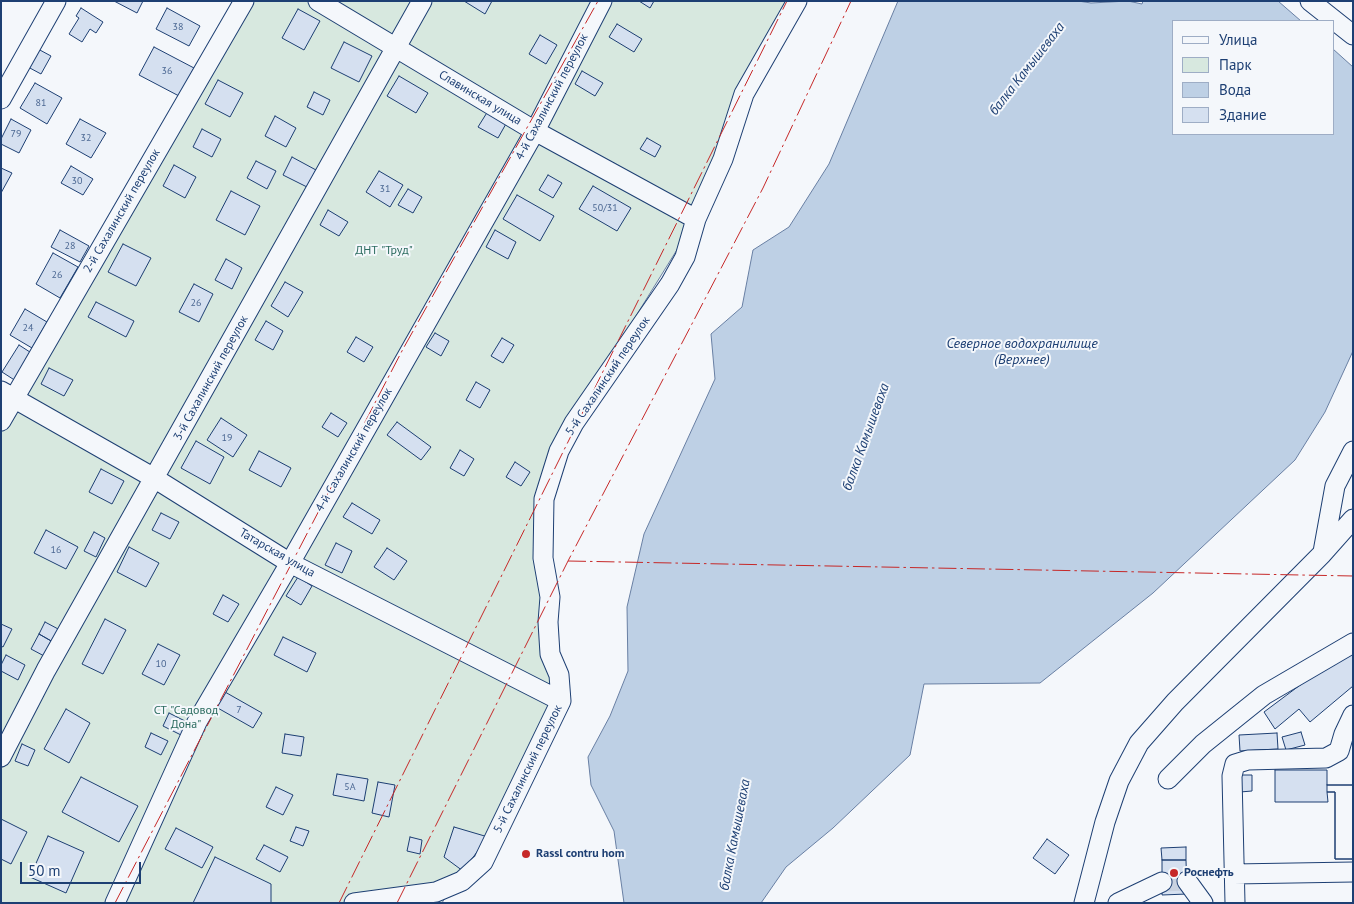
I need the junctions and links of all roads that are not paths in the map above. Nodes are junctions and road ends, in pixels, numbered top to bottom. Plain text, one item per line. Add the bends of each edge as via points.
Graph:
1 (56, 1) edge
2 (244, 1) edge
3 (318, 1) edge
4 (422, 1) edge
5 (602, 1) edge
6 (797, 1) edge
7 (1310, 1) edge
8 (1353, 35) edge
9 (397, 49) junction
10 (1, 99) edge
11 (535, 131) junction
12 (696, 219) junction
13 (8, 395) edge
14 (1, 421) edge
15 (1353, 451) edge
16 (154, 478) junction
17 (1353, 519) edge
18 (1322, 554) junction
19 (290, 563) junction
20 (1353, 643) edge
21 (561, 701) junction
22 (1353, 715) edge
23 (1, 757) edge
24 (1168, 779) dead end
25 (1353, 872) edge
26 (1234, 874) junction
27 (1187, 881) dead end
28 (1162, 882) tunnel mouth
29 (115, 903) edge
30 (354, 903) edge
31 (1084, 903) edge
32 (1118, 903) edge
33 (1203, 903) edge
34 (1234, 903) edge

1 - 10 street
2 - 13 street, 2-й Сахалинский переулок
3 - 9 street, Славинская улица
4 - 9 street, 3-й Сахалинский переулок
5 - 11 street, 4-й Сахалинский переулок
6 - 12 street, 5-й Сахалинский переулок via 744,94 723,158
7 - 8 street
9 - 11 street, Славинская улица
9 - 16 street, 3-й Сахалинский переулок
11 - 12 street, Славинская улица
11 - 19 street, 4-й Сахалинский переулок
12 - 21 street, 5-й Сахалинский переулок via 685,257 670,284 559,451 544,500 543,558 550,597 550,654 559,675
13 - 14 street, 2-й Сахалинский переулок
13 - 16 street, Татарская улица
15 - 18 street via 1335,486
16 - 19 street, Татарская улица
16 - 23 street, 3-й Сахалинский переулок
17 - 18 street
18 - 31 street via 1175,702 1139,743 1119,781
19 - 21 street, Татарская улица
19 - 29 street, 4-й Сахалинский переулок via 197,722
20 - 24 street via 1264,696 1203,744
21 - 30 street, 5-й Сахалинский переулок via 483,862 462,881 436,892
22 - 26 street via 1339,751 1326,758 1248,760 1235,764 1232,776
25 - 26 street
26 - 34 street
27 - 33 street
28 - 32 street

